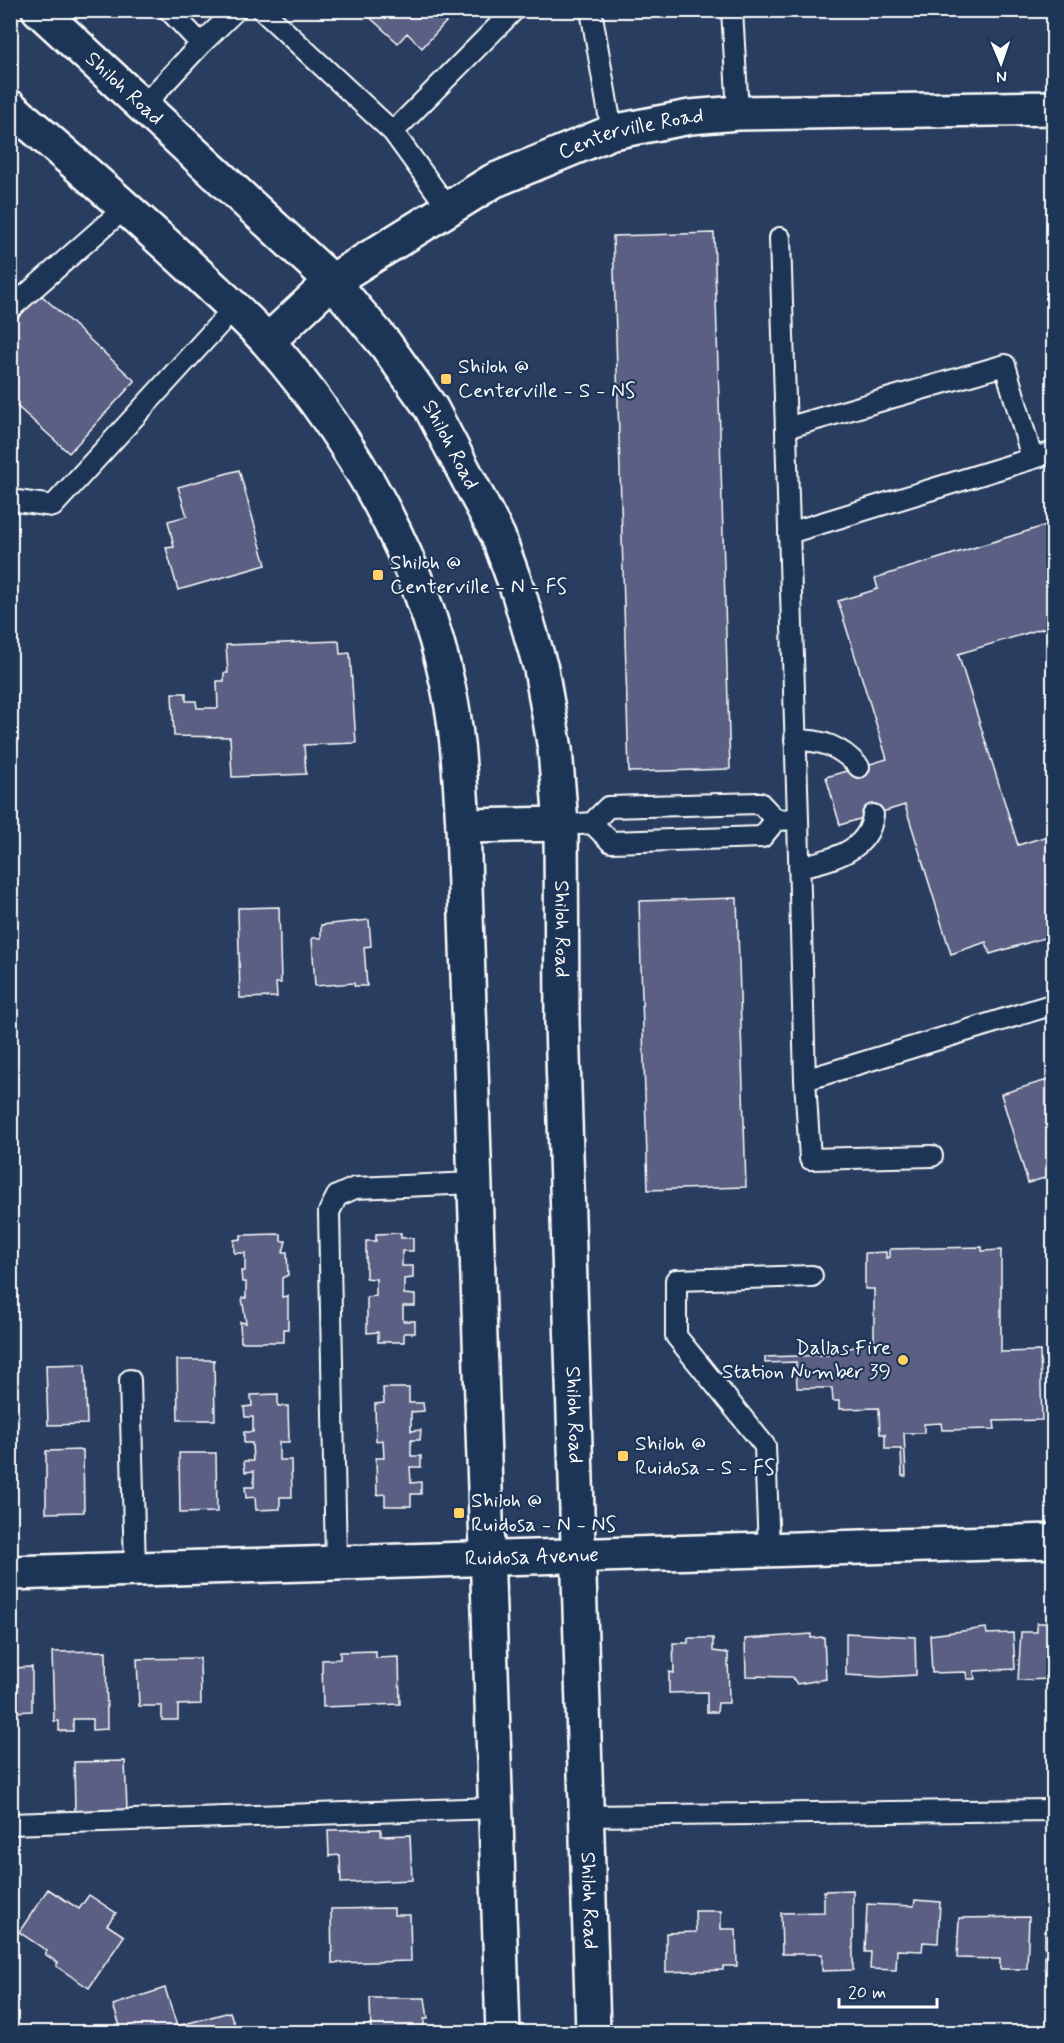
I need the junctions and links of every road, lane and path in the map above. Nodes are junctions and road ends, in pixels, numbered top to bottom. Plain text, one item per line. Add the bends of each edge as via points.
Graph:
1 (39, 10) edge
2 (169, 10) edge
3 (236, 10) edge
4 (262, 10) edge
5 (514, 10) edge
6 (591, 10) edge
7 (732, 10) edge
8 (201, 44) junction
9 (143, 106) junction
10 (10, 107) edge
11 (1053, 108) edge
12 (738, 113) junction
13 (393, 132) junction
14 (612, 132) junction
15 (126, 207) junction
16 (448, 208) junction
17 (780, 238) dead end
18 (332, 281) junction
19 (234, 308) junction
20 (10, 309) edge
21 (268, 341) junction
22 (786, 428) junction
23 (1053, 452) edge
24 (1032, 458) junction
25 (10, 500) edge
26 (789, 533) junction
27 (795, 740) junction
28 (859, 767) dead end
29 (873, 815) dead end
30 (798, 819) junction
31 (776, 820) junction
32 (576, 824) junction
33 (463, 826) junction
34 (800, 867) junction
35 (1053, 1004) edge
36 (806, 1080) junction
37 (932, 1156) dead end
38 (475, 1183) junction
39 (812, 1276) dead end
40 (130, 1380) dead end
41 (1053, 1542) edge
42 (769, 1550) junction
43 (578, 1556) junction
44 (486, 1560) junction
45 (336, 1562) junction
46 (135, 1568) junction
47 (10, 1573) edge
48 (495, 1808) junction
49 (1053, 1810) edge
50 (586, 1816) junction
51 (10, 1824) edge
52 (503, 2032) edge
53 (592, 2032) edge

1 - 9 main road, Shiloh Road
2 - 8 lane
3 - 8 lane
4 - 13 lane
5 - 13 lane
6 - 14 lane
7 - 12 lane
8 - 9 lane
9 - 18 main road, Shiloh Road
10 - 15 main road
11 - 12 main road, Centerville Road
12 - 14 main road, Centerville Road via 690,117
13 - 16 lane
14 - 16 main road, Centerville Road via 494,181
15 - 19 main road
15 - 20 lane
16 - 18 main road, Centerville Road
17 - 22 lane
18 - 21 main road, Centerville Road
18 - 32 main road, Shiloh Road via 386,345 430,408 498,536 541,669 555,749
19 - 21 main road
19 - 25 lane via 53,506
21 - 33 main road via 323,410 359,467 404,554 434,633 448,686
22 - 24 lane via 1005,365
22 - 26 lane
23 - 24 lane
24 - 26 lane
26 - 27 lane
27 - 28 lane via 817,740 838,748
27 - 30 lane
29 - 34 lane via 872,829 850,851
30 - 31 lane
30 - 34 lane
31 - 32 lane via 760,803 608,807
31 - 32 lane via 762,837 611,842
32 - 33 main road
32 - 43 main road, Shiloh Road via 562,1023
33 - 38 main road
34 - 36 lane
35 - 36 lane
36 - 37 lane via 810,1160
38 - 44 main road
38 - 45 lane via 356,1188 337,1196 329,1212
39 - 42 lane via 676,1280 676,1336 765,1446
40 - 46 lane
41 - 42 main road, Ruidosa Avenue
42 - 43 main road, Ruidosa Avenue
43 - 44 main road, Ruidosa Avenue
43 - 50 main road, Shiloh Road
44 - 45 main road, Ruidosa Avenue
44 - 48 main road
45 - 46 main road, Ruidosa Avenue
46 - 47 main road, Ruidosa Avenue
48 - 51 lane
48 - 52 main road
49 - 50 lane
50 - 53 main road, Shiloh Road

